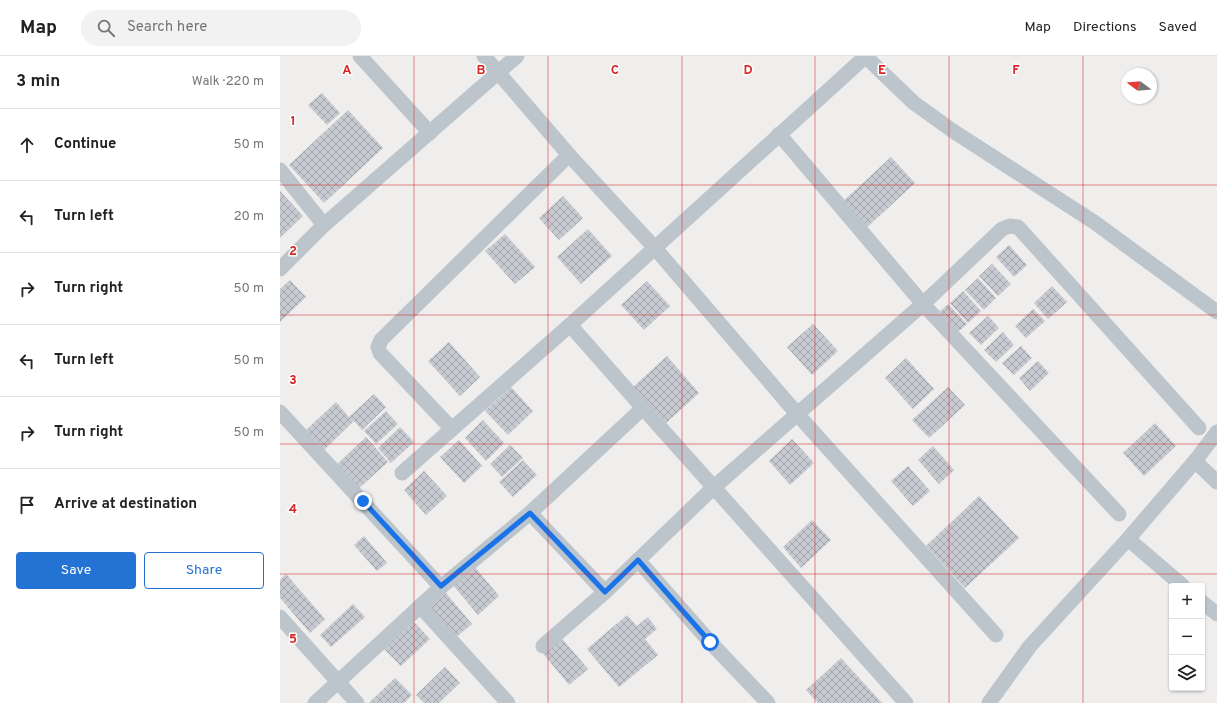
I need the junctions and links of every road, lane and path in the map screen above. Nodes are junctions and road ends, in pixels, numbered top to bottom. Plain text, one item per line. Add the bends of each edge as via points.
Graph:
1 (360, 56) edge
2 (484, 56) edge
3 (517, 56) edge
4 (865, 56) edge
5 (499, 73) junction
6 (430, 133) junction
7 (779, 134) junction
8 (569, 155) junction
9 (280, 170) edge
10 (324, 225) junction
11 (654, 247) junction
12 (280, 269) edge
13 (923, 304) junction
14 (1217, 312) edge
15 (570, 325) junction
16 (643, 408) junction
17 (280, 412) edge
18 (798, 415) junction
19 (1199, 428) dead end
20 (452, 429) junction
21 (1217, 432) edge
22 (1195, 462) junction
23 (402, 472) dead end
24 (1217, 482) edge
25 (713, 488) junction
26 (530, 513) junction
27 (1118, 514) dead end
28 (1128, 539) junction
29 (638, 560) junction
30 (1179, 583) edge
31 (441, 586) junction
32 (605, 592) junction
33 (1205, 604) edge
34 (420, 606) junction
35 (1217, 614) edge
36 (280, 617) edge
37 (996, 635) dead end
38 (543, 646) dead end
39 (339, 683) junction
40 (316, 703) edge
41 (357, 703) edge
42 (508, 703) edge
43 (768, 703) edge
44 (906, 703) edge
45 (989, 703) edge

1 - 6 street
2 - 5 street
3 - 5 street
4 - 7 street
4 - 14 street via 914,103 1094,222
5 - 6 street
5 - 8 street
6 - 10 street
7 - 11 street
7 - 13 street
8 - 11 street
8 - 20 street via 381,340 378,347 380,353
9 - 10 street
10 - 12 street
11 - 15 street
11 - 18 street
13 - 18 street
13 - 19 street via 1002,229 1018,227
13 - 27 street
15 - 16 street
15 - 20 street
16 - 25 street
16 - 26 street
17 - 31 street
18 - 25 street
18 - 37 street
20 - 23 street
21 - 22 street
22 - 24 street
22 - 28 street
25 - 29 street
25 - 44 street
26 - 31 street
26 - 32 street
28 - 30 street
28 - 45 street via 1030,646
29 - 32 street
29 - 43 street
31 - 34 street
32 - 38 street
33 - 35 street
34 - 39 street
34 - 42 street
36 - 39 street
39 - 40 street
39 - 41 street

